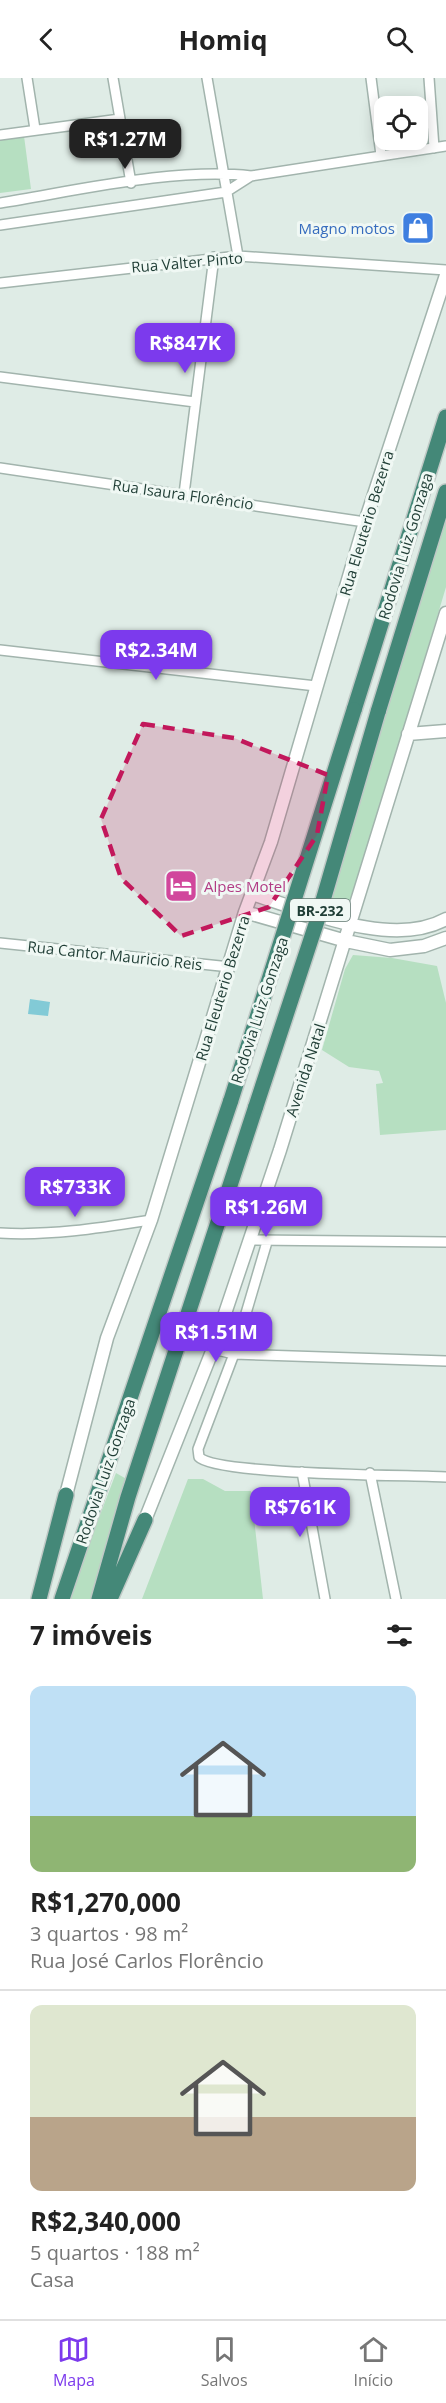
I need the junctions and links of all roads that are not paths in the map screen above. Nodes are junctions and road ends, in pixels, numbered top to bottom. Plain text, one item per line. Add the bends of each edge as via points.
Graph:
1 (27, 78) edge
2 (113, 78) edge
3 (207, 78) edge
4 (371, 78) edge
5 (429, 78) edge
6 (120, 119) junction
7 (35, 129) junction
8 (0, 135) edge
9 (446, 146) edge
10 (434, 148) junction
11 (381, 155) junction
12 (223, 173) junction
13 (251, 176) junction
14 (131, 183) junction
15 (226, 192) junction
16 (0, 203) edge
17 (0, 225) edge
18 (238, 255) junction
19 (214, 257) junction
20 (446, 273) edge
21 (0, 283) edge
22 (0, 377) edge
23 (195, 402) junction
24 (446, 417) edge
25 (0, 468) edge
26 (446, 492) edge
27 (184, 494) junction
28 (365, 522) junction
29 (446, 613) edge
30 (0, 650) edge
31 (316, 686) junction
32 (446, 731) edge
33 (408, 734) junction
34 (252, 894) junction
35 (245, 912) junction
36 (446, 919) edge
37 (352, 923) junction
38 (446, 938) edge
39 (346, 941) junction
40 (0, 943) edge
41 (230, 967) junction
42 (150, 1220) junction
43 (0, 1233) edge
44 (249, 1240) junction
45 (267, 1242) junction
46 (446, 1242) edge
47 (213, 1349) junction
48 (234, 1354) junction
49 (446, 1361) edge
50 (302, 1472) junction
51 (370, 1473) junction
52 (446, 1477) edge
53 (66, 1495) joint
54 (145, 1520) joint
55 (39, 1599) edge
56 (62, 1599) edge
57 (99, 1599) edge
58 (110, 1599) edge
59 (325, 1599) edge
60 (396, 1599) edge

1 - 7 street
2 - 6 street
3 - 12 street
4 - 11 street
5 - 10 street
6 - 7 street
6 - 14 street
7 - 8 street
9 - 10 street
10 - 11 street
11 - 13 street
12 - 13 street
12 - 14 street
12 - 15 street
13 - 15 street
14 - 16 street
15 - 17 street
15 - 18 street
18 - 19 street, Rua Valter Pinto
18 - 20 street, Rua Valter Pinto
19 - 21 street, Rua Valter Pinto
19 - 23 street
20 - 28 street, Rua Eleuterio Bezerra
22 - 23 street
23 - 27 street
24 - 56 highway, Rodovia Luiz Gonzaga / BR-232, bridge via 231,1100
25 - 27 street, Rua Isaura Florêncio
26 - 57 highway, Rodovia Luiz Gonzaga / BR-232, bridge via 317,921 128,1497
27 - 28 street, Rua Isaura Florêncio
28 - 31 street, Rua Eleuterio Bezerra
29 - 33 street, Avenida Natal
30 - 31 street
31 - 34 street, Rua Eleuterio Bezerra
32 - 33 street
33 - 37 street, Avenida Natal
34 - 35 street, Rua Eleuterio Bezerra
34 - 37 street
35 - 39 street
35 - 41 street, Rua Eleuterio Bezerra
36 - 37 street via 414,931 381,930
37 - 39 street, Avenida Natal
38 - 39 street via 424,946 390,950
39 - 44 street, Avenida Natal
40 - 41 street, Rua Cantor Mauricio Reis
41 - 42 street, Rua Eleuterio Bezerra
42 - 43 street via 72,1232
42 - 53 street, Rua Eleuterio Bezerra via 107,1338
44 - 45 street
44 - 47 street, Avenida Natal
45 - 46 street
45 - 48 street
47 - 48 street
47 - 54 street, Avenida Natal
48 - 49 street
48 - 50 street via 198,1449 199,1457 210,1464
50 - 51 street
50 - 59 street
51 - 52 street
51 - 60 street
53 - 55 highway
54 - 58 highway

